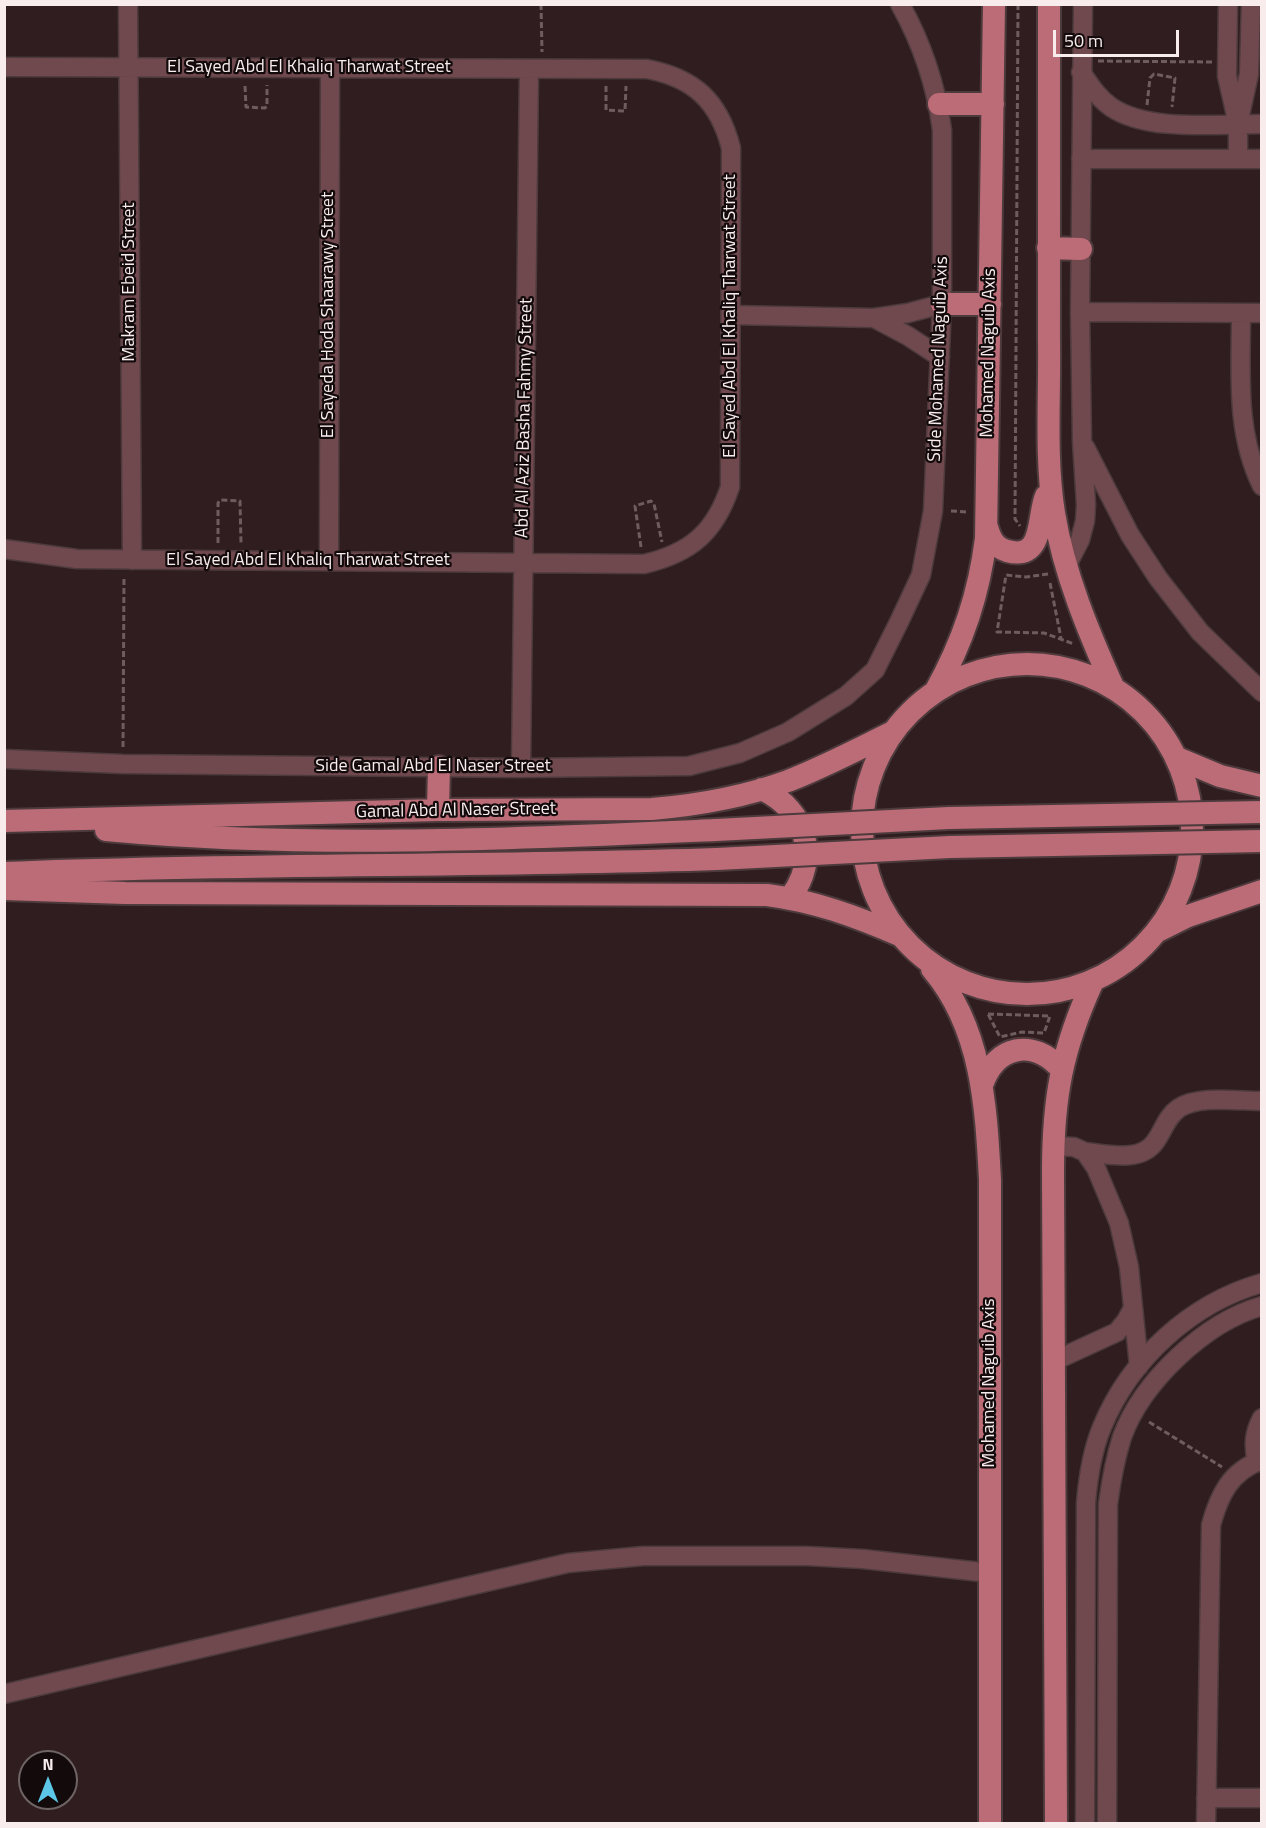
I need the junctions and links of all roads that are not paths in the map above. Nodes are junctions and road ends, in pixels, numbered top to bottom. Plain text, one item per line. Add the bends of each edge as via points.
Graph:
1 (128, 4) edge
2 (900, 4) edge
3 (994, 4) edge
4 (1049, 4) edge
5 (1083, 4) edge
6 (1228, 4) edge
7 (1251, 4) edge
8 (4, 67) edge
9 (1081, 67) junction
10 (129, 68) junction
11 (330, 68) junction
12 (536, 69) junction
13 (939, 104) junction
14 (993, 104) junction
15 (1238, 124) junction
16 (1262, 124) edge
17 (1081, 159) junction
18 (1238, 159) junction
19 (1262, 159) edge
20 (1048, 248) junction
21 (1081, 249) junction
22 (942, 304) junction
23 (990, 304) junction
24 (1080, 312) junction
25 (1241, 313) junction
26 (1262, 313) edge
27 (731, 315) junction
28 (873, 318) junction
29 (940, 357) junction
30 (1082, 441) junction
31 (1262, 486) edge
32 (1052, 487) junction
33 (987, 527) junction
34 (4, 549) edge
35 (128, 560) junction
36 (329, 561) junction
37 (524, 562) junction
38 (1067, 565) junction
39 (1114, 689) junction
40 (935, 692) junction
41 (1262, 692) edge
42 (846, 696) joint
43 (892, 732) junction
44 (1176, 758) junction
45 (4, 759) edge
46 (439, 767) junction
47 (521, 768) junction
48 (1262, 786) edge
49 (762, 789) junction
50 (1262, 792) edge
51 (438, 810) junction
52 (4, 811) edge
53 (1262, 812) edge
54 (30, 820) junction
55 (4, 821) edge
56 (1262, 841) edge
57 (1262, 848) edge
58 (4, 873) edge
59 (4, 889) edge
60 (1262, 891) edge
61 (790, 898) junction
62 (1157, 932) junction
63 (899, 935) junction
64 (923, 959) junction
65 (1094, 981) junction
66 (1061, 1069) junction
67 (982, 1085) junction
68 (1262, 1101) edge
69 (1053, 1146) junction
70 (1085, 1152) junction
71 (1262, 1283) edge
72 (1262, 1306) edge
73 (1133, 1308) junction
74 (1053, 1361) junction
75 (1140, 1366) junction
76 (1262, 1418) edge
77 (1259, 1461) edge
78 (990, 1573) junction
79 (4, 1694) edge
80 (1206, 1798) junction
81 (1262, 1798) edge
82 (990, 1824) edge
83 (1056, 1824) edge
84 (1085, 1824) edge
85 (1107, 1824) edge
86 (1206, 1824) edge

1 - 10 street, Makram Ebeid Street
2 - 13 street, Side Mohamed Naguib Axis via 929,67
3 - 14 main road, Mohamed Naguib Axis
4 - 20 main road
5 - 9 street
6 - 15 street via 1227,76
7 - 15 street via 1249,74
8 - 10 street, El Sayed Abd El Khaliq Tharwat Street
9 - 15 street via 1094,92 1131,118 1169,124
9 - 17 street
10 - 11 street, El Sayed Abd El Khaliq Tharwat Street
10 - 35 street, Makram Ebeid Street
11 - 12 street, El Sayed Abd El Khaliq Tharwat Street
11 - 36 street, El Sayeda Hoda Shaarawy Street
12 - 27 street, El Sayed Abd El Khaliq Tharwat Street via 647,69 668,73 703,94 716,110 731,148
12 - 37 street, Abd Al Aziz Basha Fahmy Street
13 - 14 main road
13 - 22 street, Side Mohamed Naguib Axis
14 - 23 main road, Mohamed Naguib Axis
15 - 16 street
15 - 18 street
17 - 18 street
17 - 21 street
18 - 19 street
20 - 21 main road
20 - 32 main road
21 - 24 street
22 - 23 main road
22 - 28 street
22 - 29 street, Side Mohamed Naguib Axis
23 - 33 main road, Mohamed Naguib Axis
24 - 25 street
24 - 30 street
25 - 26 street
25 - 31 street via 1241,407 1247,445
27 - 28 street
27 - 37 street, El Sayed Abd El Khaliq Tharwat Street via 730,487 714,523 684,550 644,564
28 - 29 street
29 - 42 street, Side Mohamed Naguib Axis via 933,511 921,575 875,670
30 - 38 street via 1085,521
30 - 41 street via 1130,535 1158,578 1200,632
32 - 33 main road via 1043,502 1037,539 1024,550 1001,549 990,538
32 - 38 main road via 1054,514
33 - 40 main road, Mohamed Naguib Axis via 970,615
34 - 35 street, El Sayed Abd El Khaliq Tharwat Street via 77,559
35 - 36 street, El Sayed Abd El Khaliq Tharwat Street
36 - 37 street, El Sayed Abd El Khaliq Tharwat Street
37 - 47 street, Abd Al Aziz Basha Fahmy Street
38 - 39 main road via 1086,624
39 - 40 main road via 1056,666 1024,664 963,677
39 - 44 main road via 1139,707
40 - 43 main road
42 - 47 street, Side Gamal Abd El Naser Street via 788,732 750,749 689,766
43 - 49 main road, Gamal Abd Al Naser Street via 814,770
43 - 63 main road via 868,780 861,834 871,888
44 - 48 main road via 1220,776
44 - 62 main road via 1192,808 1193,834 1183,886
45 - 46 street, Side Gamal Abd El Naser Street
46 - 47 street, Side Gamal Abd El Naser Street
46 - 51 main road
49 - 51 main road, Gamal Abd Al Naser Street via 708,803 652,809
49 - 61 main road via 791,810 805,842 802,878
50 - 57 main road via 1256,812
51 - 54 main road, Gamal Abd Al Naser Street
52 - 54 main road
53 - 54 main road, bridge via 949,818 491,839 255,840 136,833
54 - 55 main road, Gamal Abd Al Naser Street
56 - 58 main road, bridge via 950,847 565,864
59 - 61 main road
60 - 62 main road via 1188,916
61 - 63 main road via 835,909
62 - 65 main road via 1128,960
63 - 64 main road
64 - 65 main road via 968,984 1018,995 1044,994
64 - 67 main road, Mohamed Naguib Axis via 960,1014 975,1051
65 - 66 main road via 1069,1039
66 - 67 main road via 1038,1051 1009,1052 996,1059
66 - 69 main road
67 - 78 main road, Mohamed Naguib Axis via 990,1180
68 - 70 street via 1193,1102 1168,1118 1146,1151 1134,1155
69 - 70 street
69 - 74 main road
70 - 73 street via 1096,1168 1119,1223
71 - 75 street via 1243,1288 1197,1312 1158,1344
72 - 85 street via 1210,1331 1174,1359 1145,1395 1123,1436 1108,1504
73 - 74 street via 1117,1332
73 - 75 street
74 - 83 main road
75 - 84 street via 1126,1382 1102,1427 1088,1475
76 - 77 street via 1254,1446
77 - 80 street via 1229,1482 1217,1502 1211,1525
78 - 79 street via 807,1556 643,1556 568,1563
78 - 82 main road, Mohamed Naguib Axis
80 - 81 street
80 - 86 street

